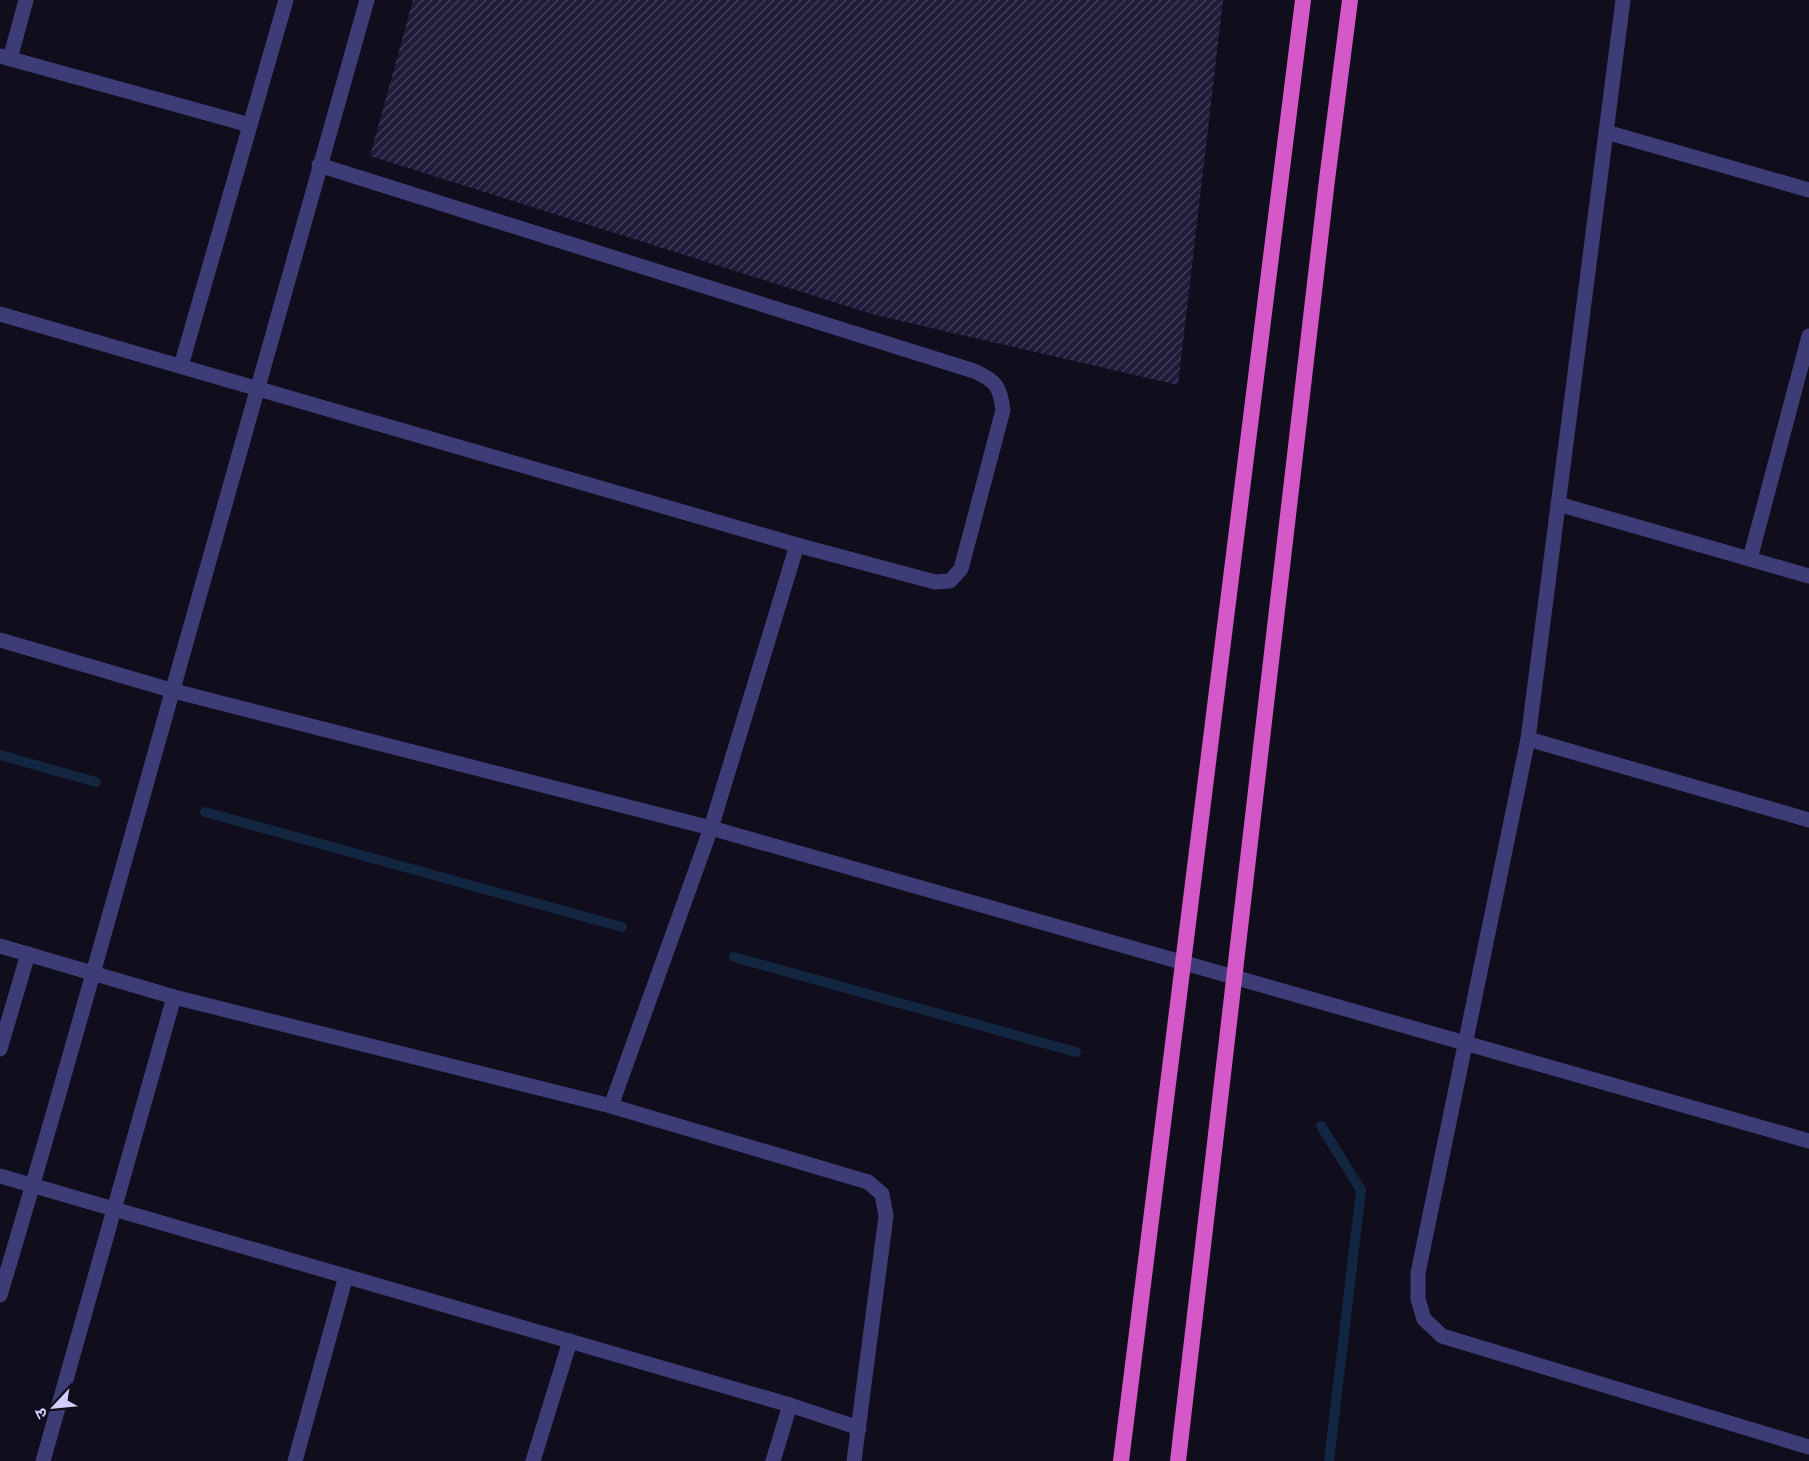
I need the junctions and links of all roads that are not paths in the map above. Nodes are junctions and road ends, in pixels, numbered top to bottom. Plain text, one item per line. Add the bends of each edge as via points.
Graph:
1 (26, 0) edge
2 (286, 0) edge
3 (367, 0) edge
4 (1303, 0) edge
5 (1350, 0) edge
6 (1623, 0) edge
7 (5, 57) edge
8 (250, 125) junction
9 (1606, 132) junction
10 (319, 165) junction
11 (1809, 190) edge
12 (0, 314) edge
13 (1809, 336) edge
14 (182, 366) junction
15 (256, 387) junction
16 (1558, 504) junction
17 (797, 545) junction
18 (1750, 559) junction
19 (1809, 576) edge
20 (0, 640) edge
21 (174, 691) junction
22 (1528, 739) junction
23 (1809, 820) edge
24 (711, 828) junction
25 (0, 946) edge
26 (28, 954) junction
27 (1183, 963) junction
28 (93, 974) junction
29 (1234, 978) junction
30 (174, 997) junction
31 (1465, 1042) junction
32 (0, 1049) edge
33 (612, 1106) junction
34 (1809, 1141) edge
35 (0, 1176) edge
36 (34, 1185) junction
37 (114, 1208) junction
38 (346, 1276) junction
39 (0, 1295) edge
40 (570, 1341) junction
41 (790, 1405) junction
42 (859, 1428) junction
43 (1809, 1448) edge
44 (43, 1461) edge
45 (295, 1461) edge
46 (533, 1461) edge
47 (774, 1461) edge
48 (854, 1461) edge
49 (1121, 1461) edge
50 (1178, 1461) edge

1 - 7 street
2 - 8 street
3 - 10 street
4 - 27 highway
5 - 29 highway
6 - 9 street
7 - 8 street
8 - 14 street
9 - 11 street
9 - 16 street
10 - 15 street
10 - 17 street via 991,379 1001,392 1003,410 962,568 950,581 935,582
12 - 14 street
13 - 18 street
14 - 15 street
15 - 17 street
15 - 21 street
16 - 18 street
16 - 22 street
17 - 24 street
18 - 19 street
20 - 21 street
21 - 24 street
21 - 28 street
22 - 23 street
22 - 31 street
24 - 27 street
24 - 33 street
25 - 26 street
26 - 28 street
26 - 32 street
27 - 29 street
27 - 49 highway
28 - 30 street
28 - 36 street
29 - 31 street
29 - 50 highway
30 - 33 street
30 - 37 street
31 - 34 street
31 - 43 street via 1418,1273 1418,1299 1424,1319 1442,1336
33 - 42 street via 848,1175 868,1182 882,1194 886,1216
35 - 36 street
36 - 37 street
36 - 39 street
37 - 38 street
37 - 44 street
38 - 40 street
38 - 45 street
40 - 41 street
40 - 46 street
41 - 42 street
41 - 47 street
42 - 48 street

